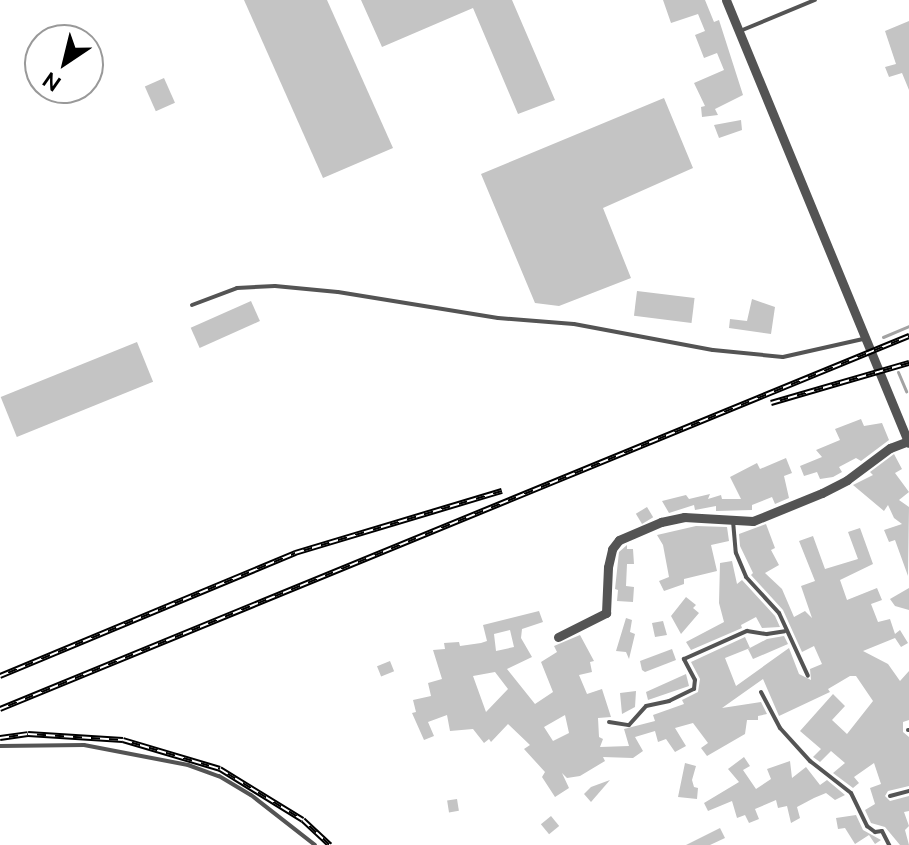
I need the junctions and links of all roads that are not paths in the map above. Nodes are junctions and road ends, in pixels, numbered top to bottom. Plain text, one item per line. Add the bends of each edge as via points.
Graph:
1 (726, 0) edge
2 (815, 0) edge
3 (739, 31) junction
4 (192, 305) dead end
5 (863, 339) junction
6 (905, 424) edge
7 (909, 442) edge
8 (733, 521) junction
9 (785, 631) junction
10 (558, 637) dead end
11 (808, 676) dead end
12 (761, 692) dead end
13 (609, 722) dead end
14 (0, 746) edge
15 (909, 791) edge
16 (890, 796) dead end
17 (315, 845) edge
18 (889, 845) edge

1 - 3 street
2 - 3 lane
3 - 5 street
4 - 5 lane via 237,288 275,286 783,357
5 - 6 street
6 - 7 street
7 - 8 street via 890,448 822,493 753,521
8 - 9 lane via 736,553 746,577 779,613
8 - 10 street via 684,517 619,540 608,567 606,613
9 - 11 lane
9 - 13 lane via 747,631 684,659 694,689 646,706 629,725
12 - 18 lane via 780,728 810,761 851,793 867,826 882,831
14 - 17 lane via 84,745 188,765 251,795
15 - 16 lane

